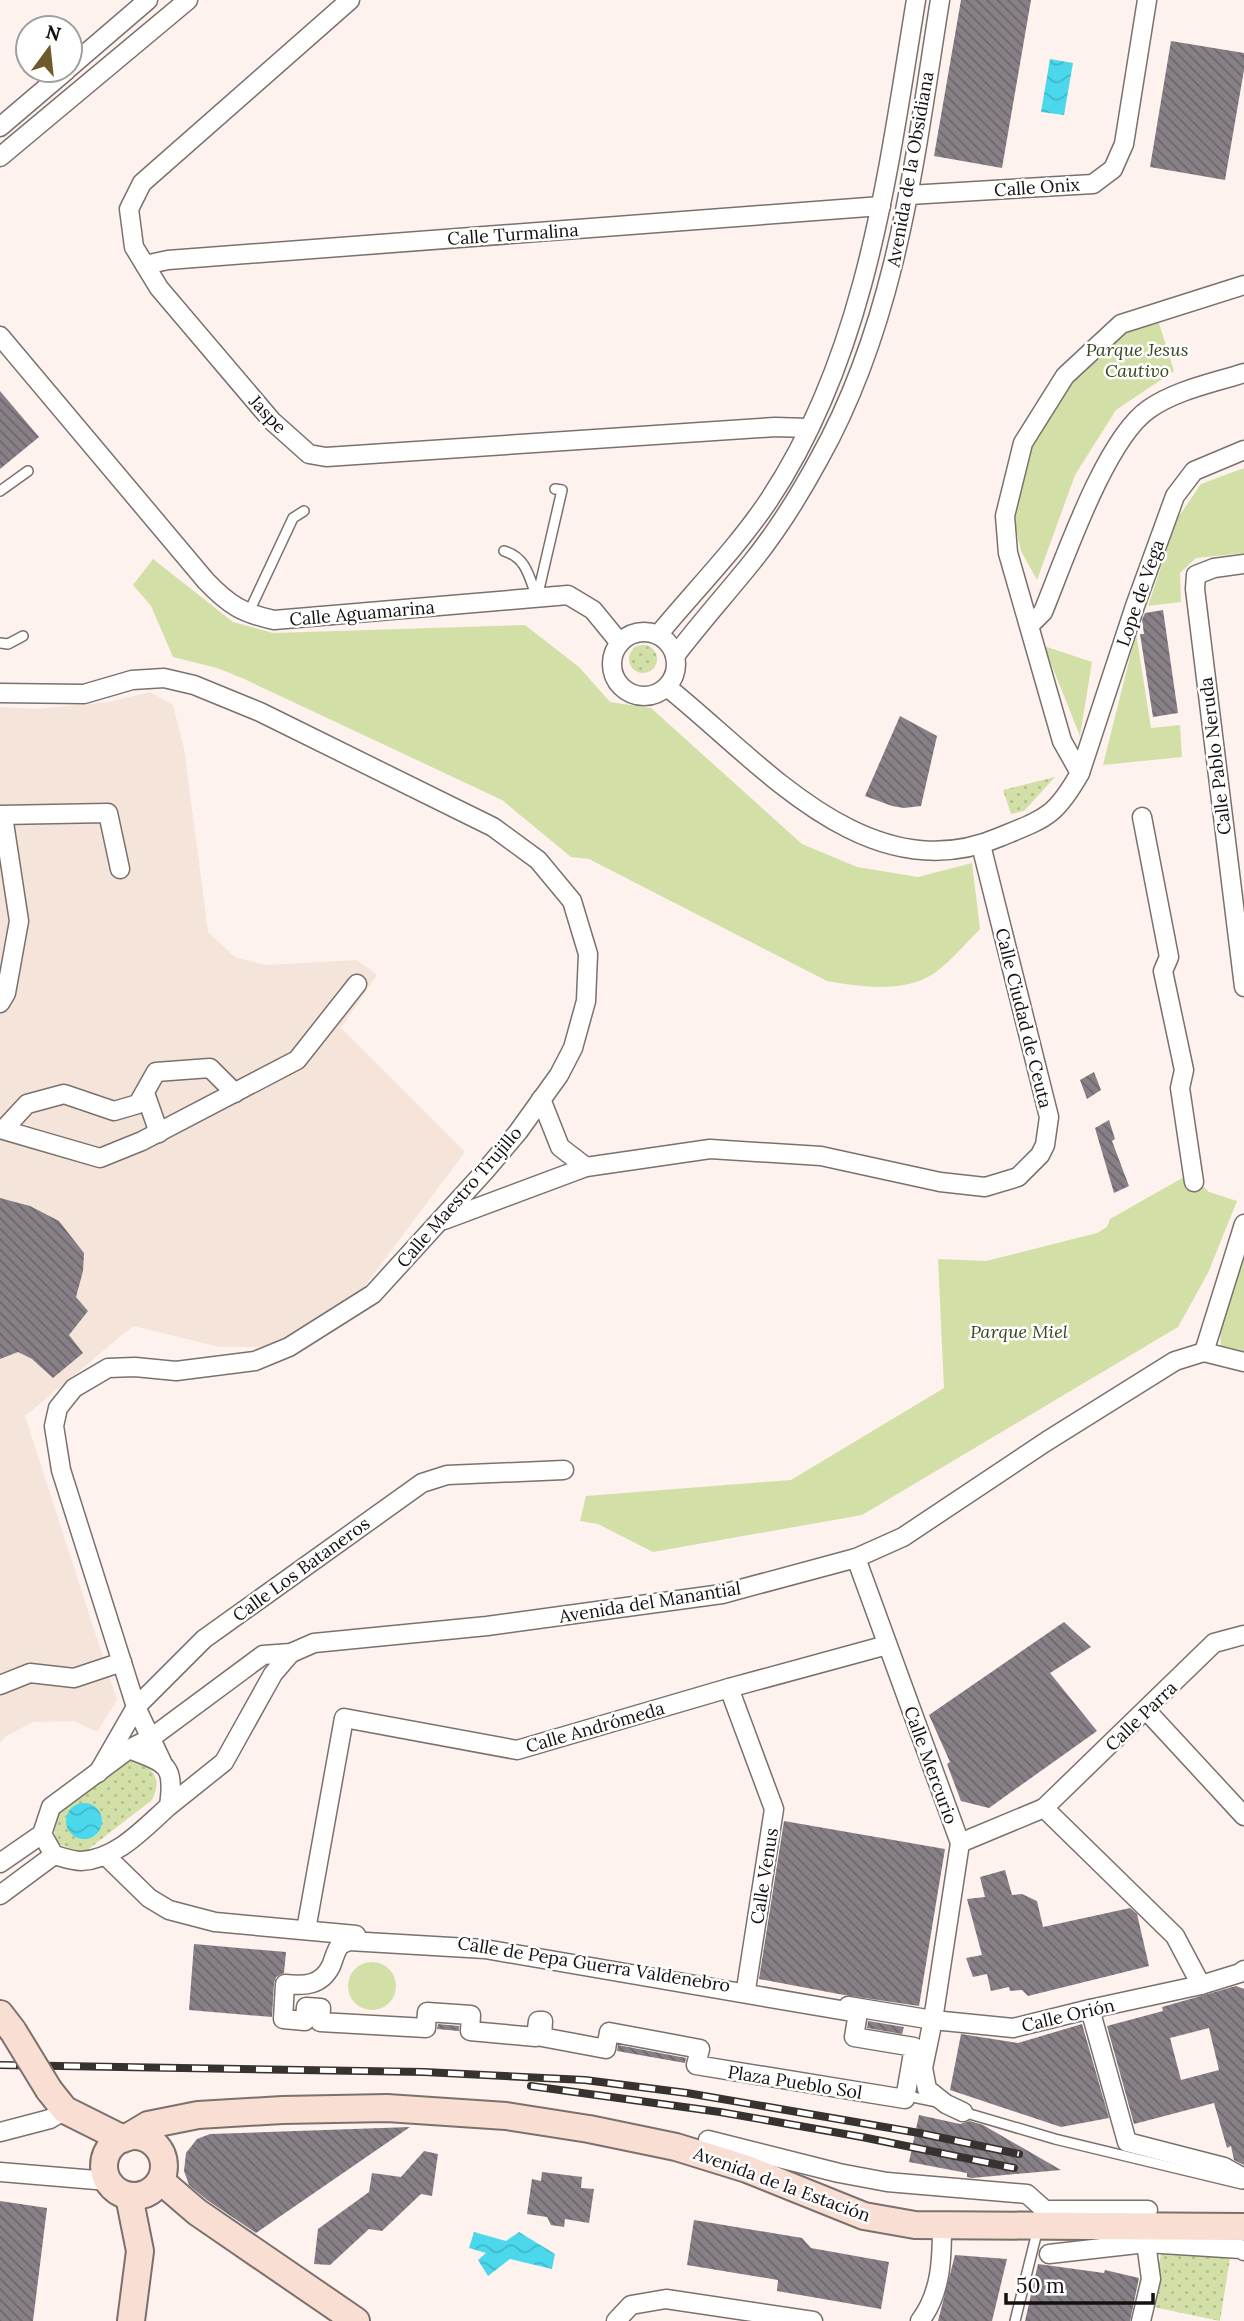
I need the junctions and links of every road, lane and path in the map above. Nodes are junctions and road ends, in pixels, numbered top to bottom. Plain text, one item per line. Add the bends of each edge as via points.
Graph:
1 (148, 0) edge
2 (188, 0) edge
3 (350, 0) edge
4 (916, 0) edge
5 (940, 0) edge
6 (1147, 0) edge
7 (84, 55) edge
8 (50, 84) edge
9 (0, 127) edge
10 (0, 158) edge
11 (909, 195) junction
12 (881, 206) junction
13 (145, 265) junction
14 (1244, 285) edge
15 (0, 336) edge
16 (1244, 373) edge
17 (809, 428) junction
18 (1244, 450) edge
19 (28, 471) dead end
20 (555, 489) dead end
21 (0, 491) edge
22 (304, 511) dead end
23 (504, 551) dead end
24 (1244, 564) edge
25 (537, 598) junction
26 (248, 614) junction
27 (1030, 625) junction
28 (658, 635) junction
29 (23, 636) dead end
30 (0, 643) edge
31 (620, 643) junction
32 (675, 656) junction
33 (667, 687) junction
34 (0, 693) edge
35 (1080, 773) junction
36 (2, 816) edge
37 (1142, 817) dead end
38 (981, 845) junction
39 (120, 869) dead end
40 (357, 984) dead end
41 (1244, 987) edge
42 (0, 1003) edge
43 (145, 1093) junction
44 (236, 1093) junction
45 (541, 1099) junction
46 (2, 1129) edge
47 (159, 1133) junction
48 (586, 1167) junction
49 (1194, 1182) dead end
50 (440, 1221) junction
51 (1244, 1224) edge
52 (1204, 1352) junction
53 (1244, 1362) edge
54 (564, 1470) dead end
55 (856, 1558) junction
56 (1244, 1635) edge
57 (887, 1645) junction
58 (291, 1653) junction
59 (122, 1662) junction
60 (0, 1685) edge
61 (729, 1688) junction
62 (136, 1707) junction
63 (1147, 1711) junction
64 (151, 1738) junction
65 (129, 1749) junction
66 (162, 1762) junction
67 (97, 1773) junction
68 (169, 1806) junction
69 (1044, 1808) junction
70 (1244, 1816) edge
71 (42, 1834) junction
72 (960, 1843) junction
73 (54, 1855) junction
74 (106, 1856) junction
75 (0, 1863) edge
76 (0, 1895) edge
77 (306, 1930) junction
78 (349, 1941) joint
79 (1243, 1973) edge
80 (1201, 1985) junction
81 (746, 1989) junction
82 (1090, 2009) junction
83 (933, 2020) junction
84 (6, 2022) edge
85 (840, 2083) dead end
86 (946, 2104) junction
87 (63, 2105) junction
88 (963, 2112) joint
89 (198, 2115) junction
90 (0, 2132) edge
91 (708, 2140) dead end
92 (162, 2154) junction
93 (129, 2169) junction
94 (0, 2172) edge
95 (1244, 2178) edge
96 (1244, 2184) edge
97 (1149, 2210) dead end
98 (942, 2226) junction
99 (1039, 2226) junction
100 (1244, 2227) edge
101 (1146, 2243) junction
102 (1244, 2251) edge
103 (1049, 2254) dead end
104 (131, 2321) edge
105 (356, 2321) edge
106 (616, 2321) edge
107 (813, 2321) edge
108 (920, 2321) edge
109 (1015, 2321) edge
110 (1141, 2321) edge

1 - 7 street
2 - 10 street
3 - 13 street, Jaspe via 142,183 129,209 134,247
4 - 12 street, Avenida de la Obsidiana
5 - 11 street, Avenida de la Obsidiana
6 - 11 street, Calle Onix via 1124,144 1113,169 1093,184
8 - 9 street
11 - 32 street, Avenida de la Obsidiana via 870,346 819,459 754,560
12 - 13 street, Calle Turmalina
12 - 17 street, Avenida de la Obsidiana via 845,345
13 - 17 street, Jaspe via 159,288 272,421 309,454 357,456
14 - 27 street via 1121,324 1065,376 1023,443 1005,516 1009,553
15 - 26 street, Calle Aguamarina via 206,581 228,603
16 - 27 street via 1180,393 1148,409 1127,430 1099,479 1043,612
17 - 28 street, Avenida de la Obsidiana via 769,499
18 - 35 street, Lope de Vega via 1194,471 1175,496
19 - 21 lane
20 - 25 lane via 562,490
22 - 26 lane via 293,518
23 - 25 lane via 524,563
24 - 41 street, Calle Pablo Neruda via 1196,575 1195,589
25 - 26 street, Calle Aguamarina via 274,620
25 - 31 street, Calle Aguamarina via 568,595 593,610
27 - 35 street via 1062,741
28 - 31 street via 641,632
28 - 32 street
29 - 30 lane
31 - 33 street via 612,665 622,687 646,696
32 - 33 street via 676,667
33 - 38 street via 814,810 881,843 936,853
34 - 45 street, Calle Maestro Trujillo via 84,694 132,680 164,678 194,685 260,712 494,827 538,860 572,901 588,954 586,1001 573,1048
35 - 38 street via 1066,797 1044,819
36 - 39 street via 108,813
36 - 42 street via 19,921 6,993
37 - 49 street via 1169,957 1163,971 1184,1070 1180,1087
38 - 48 street, Calle Ciudad de Ceuta via 1049,1117 1040,1155 1018,1177 985,1187 821,1156 710,1149
40 - 44 street via 297,1060
43 - 44 street via 156,1072 210,1068
43 - 46 street via 138,1104 114,1111 64,1094 27,1104
43 - 47 street
44 - 47 street
45 - 48 street via 560,1147
45 - 50 street, Calle Maestro Trujillo via 502,1152
46 - 47 street via 100,1158
48 - 50 street, Calle Ciudad de Ceuta
50 - 59 street, Calle Maestro Trujillo via 373,1294 289,1347 256,1361 176,1371 108,1368 74,1388 58,1408 54,1426 61,1470
51 - 52 street
52 - 53 street
52 - 55 street, Avenida del Manantial via 1175,1361 903,1537
54 - 62 street, Calle Los Bataneros via 447,1475 422,1483 204,1639
55 - 57 street, Calle Mercurio
55 - 58 street, Avenida del Manantial via 722,1594 487,1626 314,1643
56 - 63 street, Calle Parra via 1214,1643
57 - 61 street, Calle Andrómeda
57 - 72 street, Calle Mercurio
58 - 64 street, Avenida del Manantial via 263,1655
58 - 68 street via 273,1674 224,1762
59 - 60 street via 74,1678 30,1673
59 - 62 street, Calle Maestro Trujillo
61 - 77 street, Calle Andrómeda via 517,1750 344,1718
61 - 81 street, Calle Venus via 774,1809
62 - 64 street, Calle Maestro Trujillo
62 - 67 street, Calle Los Bataneros
63 - 69 street, Calle Parra
63 - 70 street
64 - 65 street, Avenida del Manantial
64 - 66 street, Calle Maestro Trujillo
65 - 66 street
65 - 67 street, Avenida del Manantial
66 - 68 street via 172,1781
67 - 71 street, Avenida del Manantial via 51,1807
68 - 74 street
69 - 72 street
69 - 80 street via 1175,1936
71 - 73 street
71 - 75 street
72 - 83 street, Calle Mercurio
73 - 74 street via 79,1861
73 - 76 street
74 - 77 street, Calle de Pepa Guerra Valdenebro via 149,1898 169,1910 215,1922
77 - 81 street, Calle de Pepa Guerra Valdenebro via 484,1943
78 - 78 street, Plaza Pueblo Sol via 485,1949 858,2013 854,2037 914,2047 905,2099 696,2066 699,2049 609,2032 606,2049 542,2038 543,2021 538,2021 536,2036 470,2031 471,2015 426,2012 426,2028 320,2022 321,2008 313,2007 306,2007 305,2021 283,2019 285,1984 307,1986 320,1980 340,1945
79 - 80 street, Calle Orión
80 - 82 street, Calle Orión
81 - 83 street, Calle de Pepa Guerra Valdenebro
82 - 83 street, Calle Orión via 1013,2028
82 - 95 street via 1127,2141 1224,2167
83 - 86 street, Calle Mercurio via 923,2068 928,2089
84 - 87 main road, bridge
85 - 86 lane
86 - 88 street
87 - 90 street via 50,2119
87 - 93 main road
88 - 96 lane
89 - 92 main road
89 - 93 main road, Avenida de la Estación via 148,2125
89 - 98 main road, Avenida de la Estación via 387,2108 518,2118 676,2147 747,2169 864,2216
91 - 97 street via 887,2182 1027,2194 1045,2210
92 - 93 main road via 164,2172
92 - 93 main road via 148,2139
93 - 94 street
93 - 104 main road via 140,2250
93 - 105 main road
98 - 99 main road, Avenida de la Estación
98 - 108 street via 942,2265 931,2306
99 - 100 main road, Avenida de la Estación
99 - 109 lane
101 - 102 street
101 - 103 street
101 - 110 street via 1151,2279
106 - 107 street via 631,2305 666,2299

